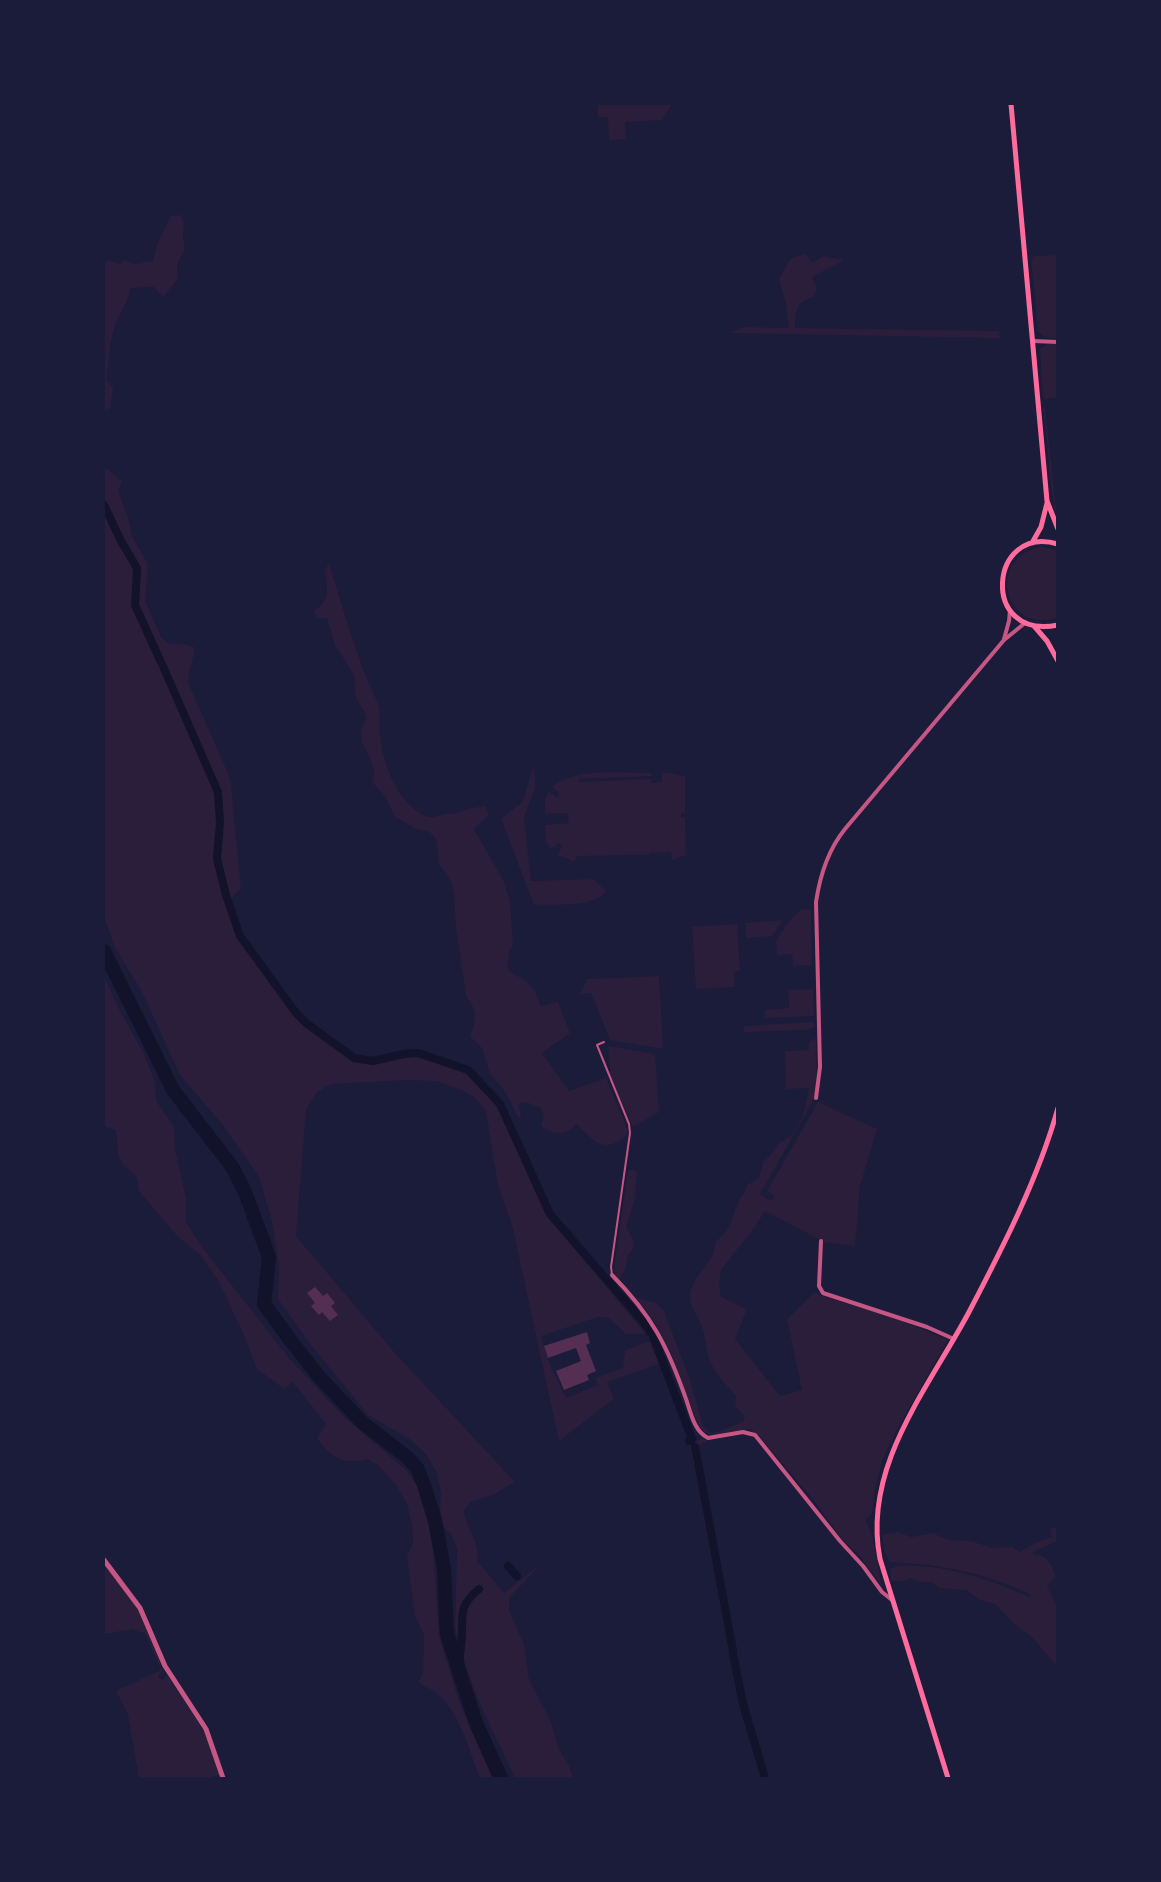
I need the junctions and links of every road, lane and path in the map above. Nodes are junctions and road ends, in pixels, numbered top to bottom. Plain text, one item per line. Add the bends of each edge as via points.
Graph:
1 (1011, 104) edge
2 (1033, 341) junction
3 (1058, 342) edge
4 (1047, 501) junction
5 (1058, 529) edge
6 (1032, 543) junction
7 (1058, 544) edge
8 (1010, 610) junction
9 (1025, 623) junction
10 (1058, 625) edge
11 (1034, 626) junction
12 (1004, 640) junction
13 (1058, 661) edge
14 (604, 1042) dead end
15 (816, 1098) dead end
16 (1058, 1108) edge
17 (821, 1241) dead end
18 (612, 1275) joint
19 (955, 1339) junction
20 (104, 1560) edge
21 (892, 1600) junction
22 (223, 1779) edge
23 (948, 1779) edge

1 - 2 main road
2 - 3 street
2 - 4 main road
4 - 5 main road
4 - 6 main road via 1041,528
6 - 7 main road
6 - 8 main road via 1011,557 1004,570 1002,595
8 - 9 main road
8 - 12 street
9 - 11 main road
9 - 12 street
10 - 11 main road
11 - 13 main road
12 - 15 street via 845,829 828,856 816,902 820,1067
14 - 18 lane via 597,1045 630,1133
16 - 19 main road via 1021,1207
17 - 19 street via 819,1286 823,1293
18 - 21 street via 644,1310 659,1334 698,1430 708,1438 743,1431 758,1437
19 - 21 main road via 894,1446 883,1475 878,1503 878,1547
20 - 22 street via 140,1608 165,1666 206,1729
21 - 23 main road

